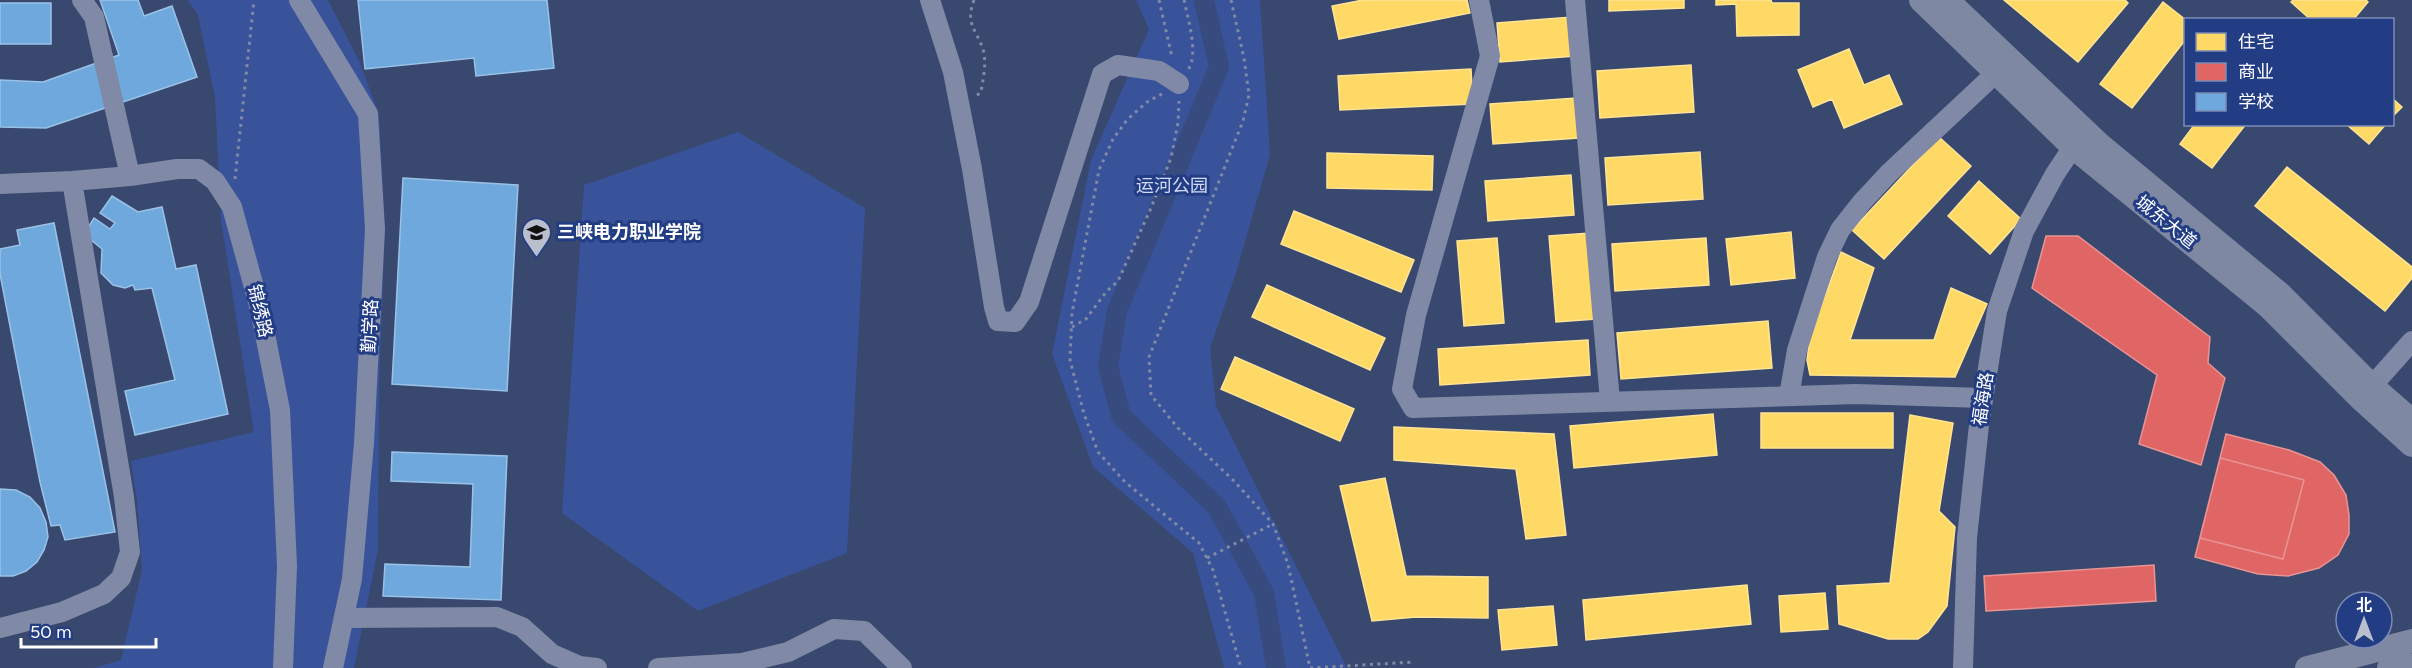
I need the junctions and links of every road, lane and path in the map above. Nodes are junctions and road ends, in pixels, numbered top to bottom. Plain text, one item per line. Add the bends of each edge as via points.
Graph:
1 (82, 0) edge
2 (254, 0) edge
3 (299, 0) edge
4 (930, 0) edge
5 (974, 0) edge
6 (1159, 0) edge
7 (1184, 0) edge
8 (1231, 0) edge
9 (1479, 0) edge
10 (1575, 0) edge
11 (1921, 0) edge
12 (1947, 0) edge
13 (1997, 72) junction
14 (1179, 84) junction
15 (960, 108) junction
16 (2073, 147) junction
17 (130, 176) junction
18 (72, 181) junction
19 (0, 184) edge
20 (232, 207) junction
21 (1072, 327) junction
22 (2412, 341) edge
23 (2372, 386) junction
24 (1789, 396) junction
25 (1983, 398) junction
26 (1610, 401) junction
27 (2412, 421) edge
28 (2412, 445) edge
29 (1273, 524) junction
30 (1207, 558) junction
31 (344, 618) junction
32 (0, 627) edge
33 (2412, 629) edge
34 (2412, 641) edge
35 (2386, 657) edge
36 (1414, 662) dead end
37 (2412, 666) edge
38 (283, 668) edge
39 (333, 668) edge
40 (597, 668) edge
41 (657, 668) edge
42 (902, 668) edge
43 (1241, 668) edge
44 (1310, 668) edge
45 (1963, 668) edge
46 (2307, 668) edge

1 - 17 street via 94,18
2 - 20 path
3 - 31 street, 勤学路 via 368,114 375,229 362,465 352,579
4 - 15 street
5 - 15 path via 970,11 973,32 985,66 981,92
6 - 14 path
7 - 14 path via 1193,44 1191,66
8 - 29 path via 1249,95 1243,121 1149,357 1151,394 1178,428
9 - 26 street via 1490,56 1416,315 1402,388 1413,408
10 - 26 street
11 - 13 main road, 城东大道
12 - 23 main road, 城东大道 via 2099,144 2280,294
13 - 16 main road, 城东大道
13 - 24 street via 1889,173 1840,230 1827,257 1797,350
14 - 15 street via 1159,71 1118,65 1102,74 1029,302 1015,322 998,321 993,307
14 - 21 path via 1178,123 1171,159 1139,236 1118,281 1086,319
14 - 21 path via 1147,102 1128,120 1113,139 1099,170
16 - 25 street, 福海路 via 2024,231 1997,311
16 - 28 main road, 城东大道 via 2268,306
17 - 18 street, 锦绣路
17 - 20 street, 锦绣路 via 199,169 215,181
18 - 19 street, 锦绣路
18 - 32 street via 130,552 122,578 104,594 62,612
20 - 38 street, 锦绣路 via 260,309 280,410 288,566
21 - 30 path via 1070,360 1098,452 1125,482 1199,543
22 - 23 street
23 - 27 main road, 城东大道
24 - 25 street
24 - 26 street
25 - 45 street, 福海路 via 1967,538
29 - 30 path
29 - 44 path via 1288,564
30 - 43 path
31 - 39 street, 勤学路
31 - 40 street via 497,617 522,627 552,654 579,666
33 - 35 main road
34 - 35 main road
35 - 37 main road
35 - 46 main road
36 - 44 path
41 - 42 street via 742,663 788,652 834,629 864,631

